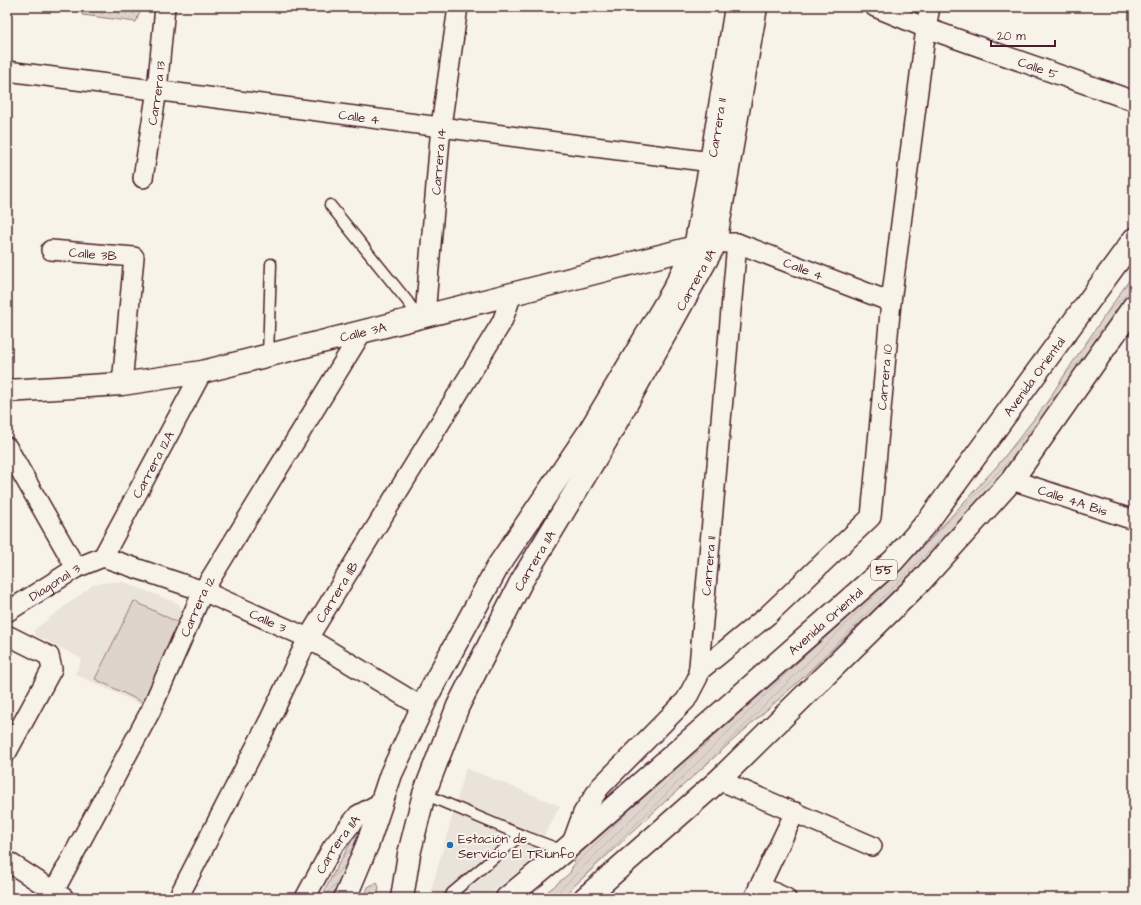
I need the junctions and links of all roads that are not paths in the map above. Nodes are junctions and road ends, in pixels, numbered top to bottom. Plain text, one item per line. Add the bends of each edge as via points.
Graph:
1 (165, 7) edge
2 (458, 7) edge
3 (736, 7) edge
4 (756, 7) edge
5 (875, 7) edge
6 (930, 7) edge
7 (926, 28) junction
8 (7, 71) edge
9 (156, 90) junction
10 (1134, 101) edge
11 (441, 126) junction
12 (712, 162) junction
13 (144, 178) dead end
14 (330, 205) dead end
15 (1134, 239) edge
16 (737, 243) junction
17 (705, 246) junction
18 (51, 250) dead end
19 (271, 264) dead end
20 (512, 294) junction
21 (891, 302) junction
22 (1134, 306) edge
23 (422, 317) junction
24 (362, 332) junction
25 (268, 356) junction
26 (202, 372) junction
27 (122, 384) junction
28 (7, 391) edge
29 (7, 447) edge
30 (1012, 480) junction
31 (1134, 520) edge
32 (103, 558) junction
33 (76, 568) junction
34 (204, 591) junction
35 (7, 612) edge
36 (7, 635) edge
37 (308, 638) junction
38 (698, 672) junction
39 (422, 707) junction
40 (7, 752) edge
41 (718, 780) junction
42 (424, 794) junction
43 (382, 802) junction
44 (795, 812) junction
45 (521, 835) junction
46 (872, 846) dead end
47 (568, 847) junction
48 (7, 861) edge
49 (757, 892) edge
50 (59, 894) edge
51 (178, 898) edge
52 (306, 898) edge
53 (345, 898) edge
54 (402, 898) edge
55 (450, 898) edge
56 (507, 898) edge
57 (585, 898) edge
58 (786, 898) edge

1 - 9 street, Carrera 13
2 - 11 street, Carrera 14
3 - 12 main road, Carrera 11
4 - 17 main road, Carrera 11
5 - 7 street, Calle 5
6 - 7 street, Carrera 10
7 - 10 street, Calle 5
7 - 21 street, Carrera 10
8 - 9 street, Calle 4
9 - 11 street, Calle 4
9 - 13 street, Carrera 13
11 - 12 street, Calle 4
11 - 23 street, Carrera 14
12 - 17 main road, Carrera 11
14 - 23 lane
15 - 47 main road, Avenida Oriental / 55 via 929,520 893,561
16 - 17 street, Calle 4
16 - 21 street, Calle 4
16 - 38 street, Carrera 11
17 - 20 main road, Calle 3A
17 - 39 main road, Carrera 11A via 673,291 589,432 498,566
17 - 42 main road, Carrera 11A via 607,439 521,582 458,706
18 - 27 street, Calle 3B via 134,257
19 - 25 lane
20 - 23 main road, Calle 3A
20 - 37 street, Carrera 11B via 502,322
21 - 38 street, Carrera 10 via 871,517 768,614
22 - 30 main road, 55
23 - 24 main road, Calle 3A
24 - 25 main road, Calle 3A
24 - 34 street, Carrera 12
25 - 26 main road, Calle 3A
26 - 27 main road, Calle 3A
26 - 32 street, Carrera 12A
27 - 28 main road, Calle 3A
29 - 33 street
30 - 31 street, Calle 4A Bis
30 - 41 main road, 55 via 922,580
32 - 33 street, Diagonal 3
32 - 34 street, Calle 3
33 - 35 street, Diagonal 3
34 - 37 street, Calle 3
34 - 50 street, Carrera 12 via 150,712
36 - 40 street via 49,656 52,669
37 - 39 street, Calle 3
37 - 51 street, Carrera 11B via 270,719
38 - 47 street, Carrera 11 via 686,700 600,787 583,813
39 - 43 main road, Carrera 11A
41 - 44 street
41 - 57 main road, 55
42 - 45 lane
42 - 54 main road, Carrera 11A via 409,854
43 - 52 street, Carrera 11A via 358,815 332,848
43 - 53 main road, Carrera 11A
44 - 46 street
44 - 49 street
45 - 47 lane
45 - 55 lane via 452,893
47 - 56 main road, Avenida Oriental / 55
48 - 50 street
49 - 58 street

